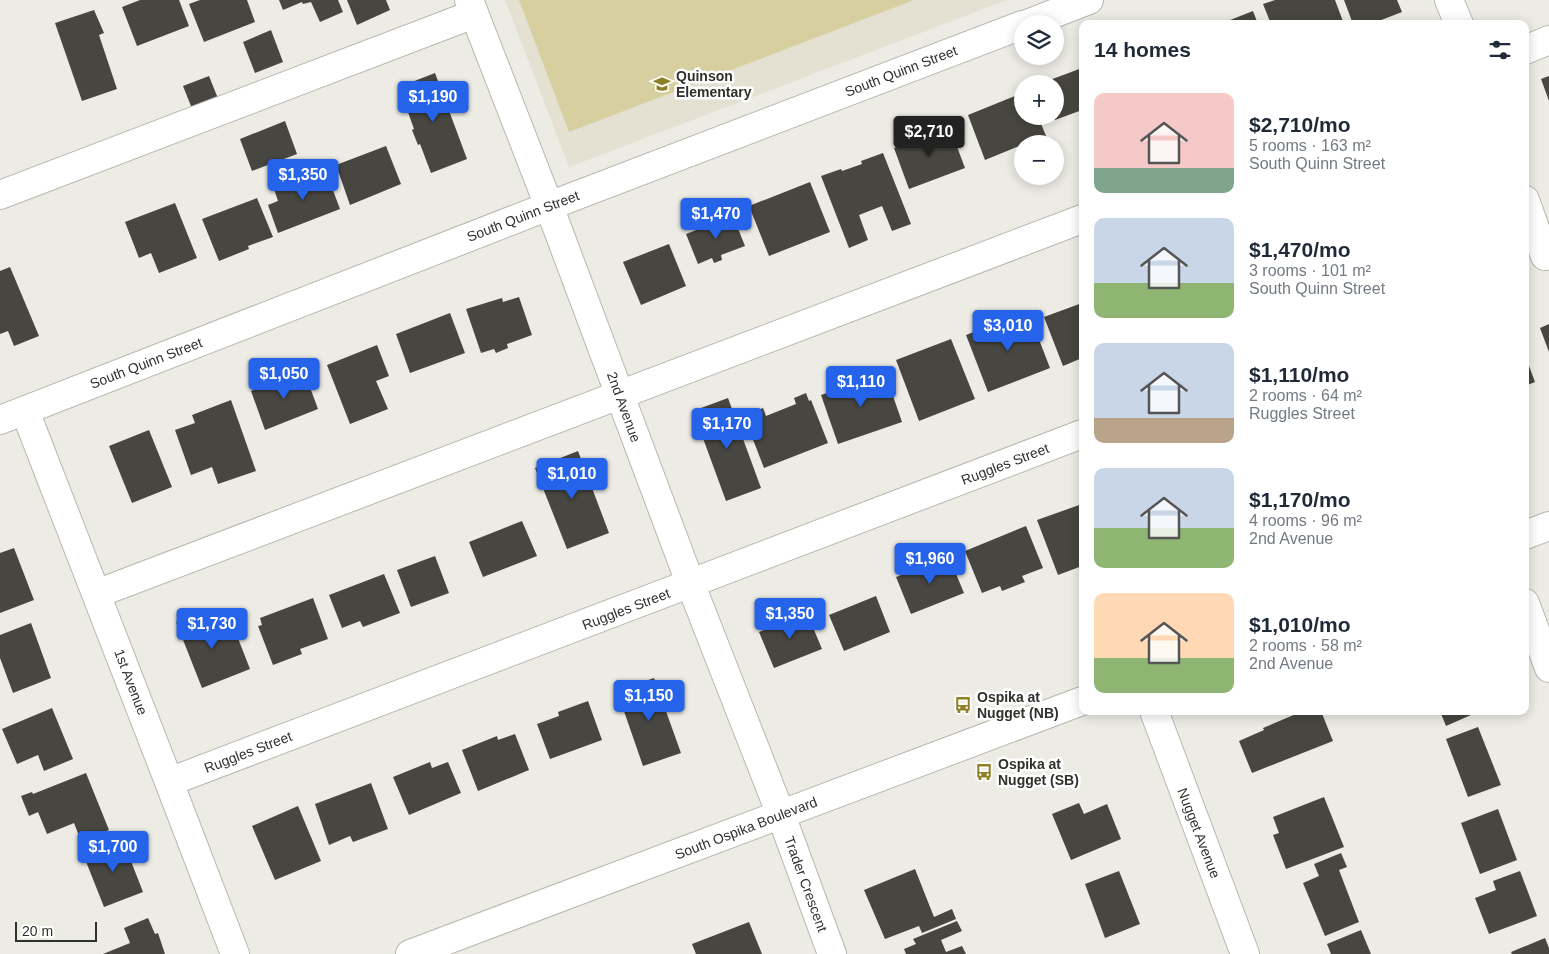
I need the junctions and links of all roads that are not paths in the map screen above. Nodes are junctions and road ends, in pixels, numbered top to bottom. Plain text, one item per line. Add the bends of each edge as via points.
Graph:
1 (1089, 0) edge
2 (1449, 0) edge
3 (471, 7) edge
4 (1050, 15) edge
5 (1457, 20) edge
6 (1014, 28) edge
7 (1549, 40) edge
8 (1529, 48) edge
9 (0, 195) edge
10 (549, 206) junction
11 (1529, 215) edge
12 (1079, 220) edge
13 (1540, 258) edge
14 (620, 395) junction
15 (25, 410) junction
16 (0, 420) edge
17 (1079, 435) edge
18 (1549, 526) edge
19 (1529, 534) edge
20 (691, 585) junction
21 (96, 594) junction
22 (1529, 614) edge
23 (1549, 668) edge
24 (1079, 702) edge
25 (1155, 715) edge
26 (170, 782) junction
27 (780, 815) junction
28 (234, 954) edge
29 (410, 954) edge
30 (832, 954) edge
31 (1245, 954) edge

1 - 4 street
2 - 5 street
3 - 9 street
3 - 10 street, 2nd Avenue
6 - 10 street, South Quinn Street
7 - 8 street
10 - 14 street, 2nd Avenue
10 - 15 street, South Quinn Street
11 - 13 street
12 - 14 street
14 - 20 street, 2nd Avenue
14 - 21 street
15 - 16 street, South Quinn Street
15 - 21 street, 1st Avenue
17 - 20 street, Ruggles Street
18 - 19 street
20 - 26 street, Ruggles Street
20 - 27 street, 2nd Avenue
21 - 26 street, 1st Avenue
22 - 23 street
24 - 27 street, South Ospika Boulevard
25 - 31 street, Nugget Avenue
26 - 28 street, 1st Avenue
27 - 29 street, South Ospika Boulevard
27 - 30 street, Trader Crescent

